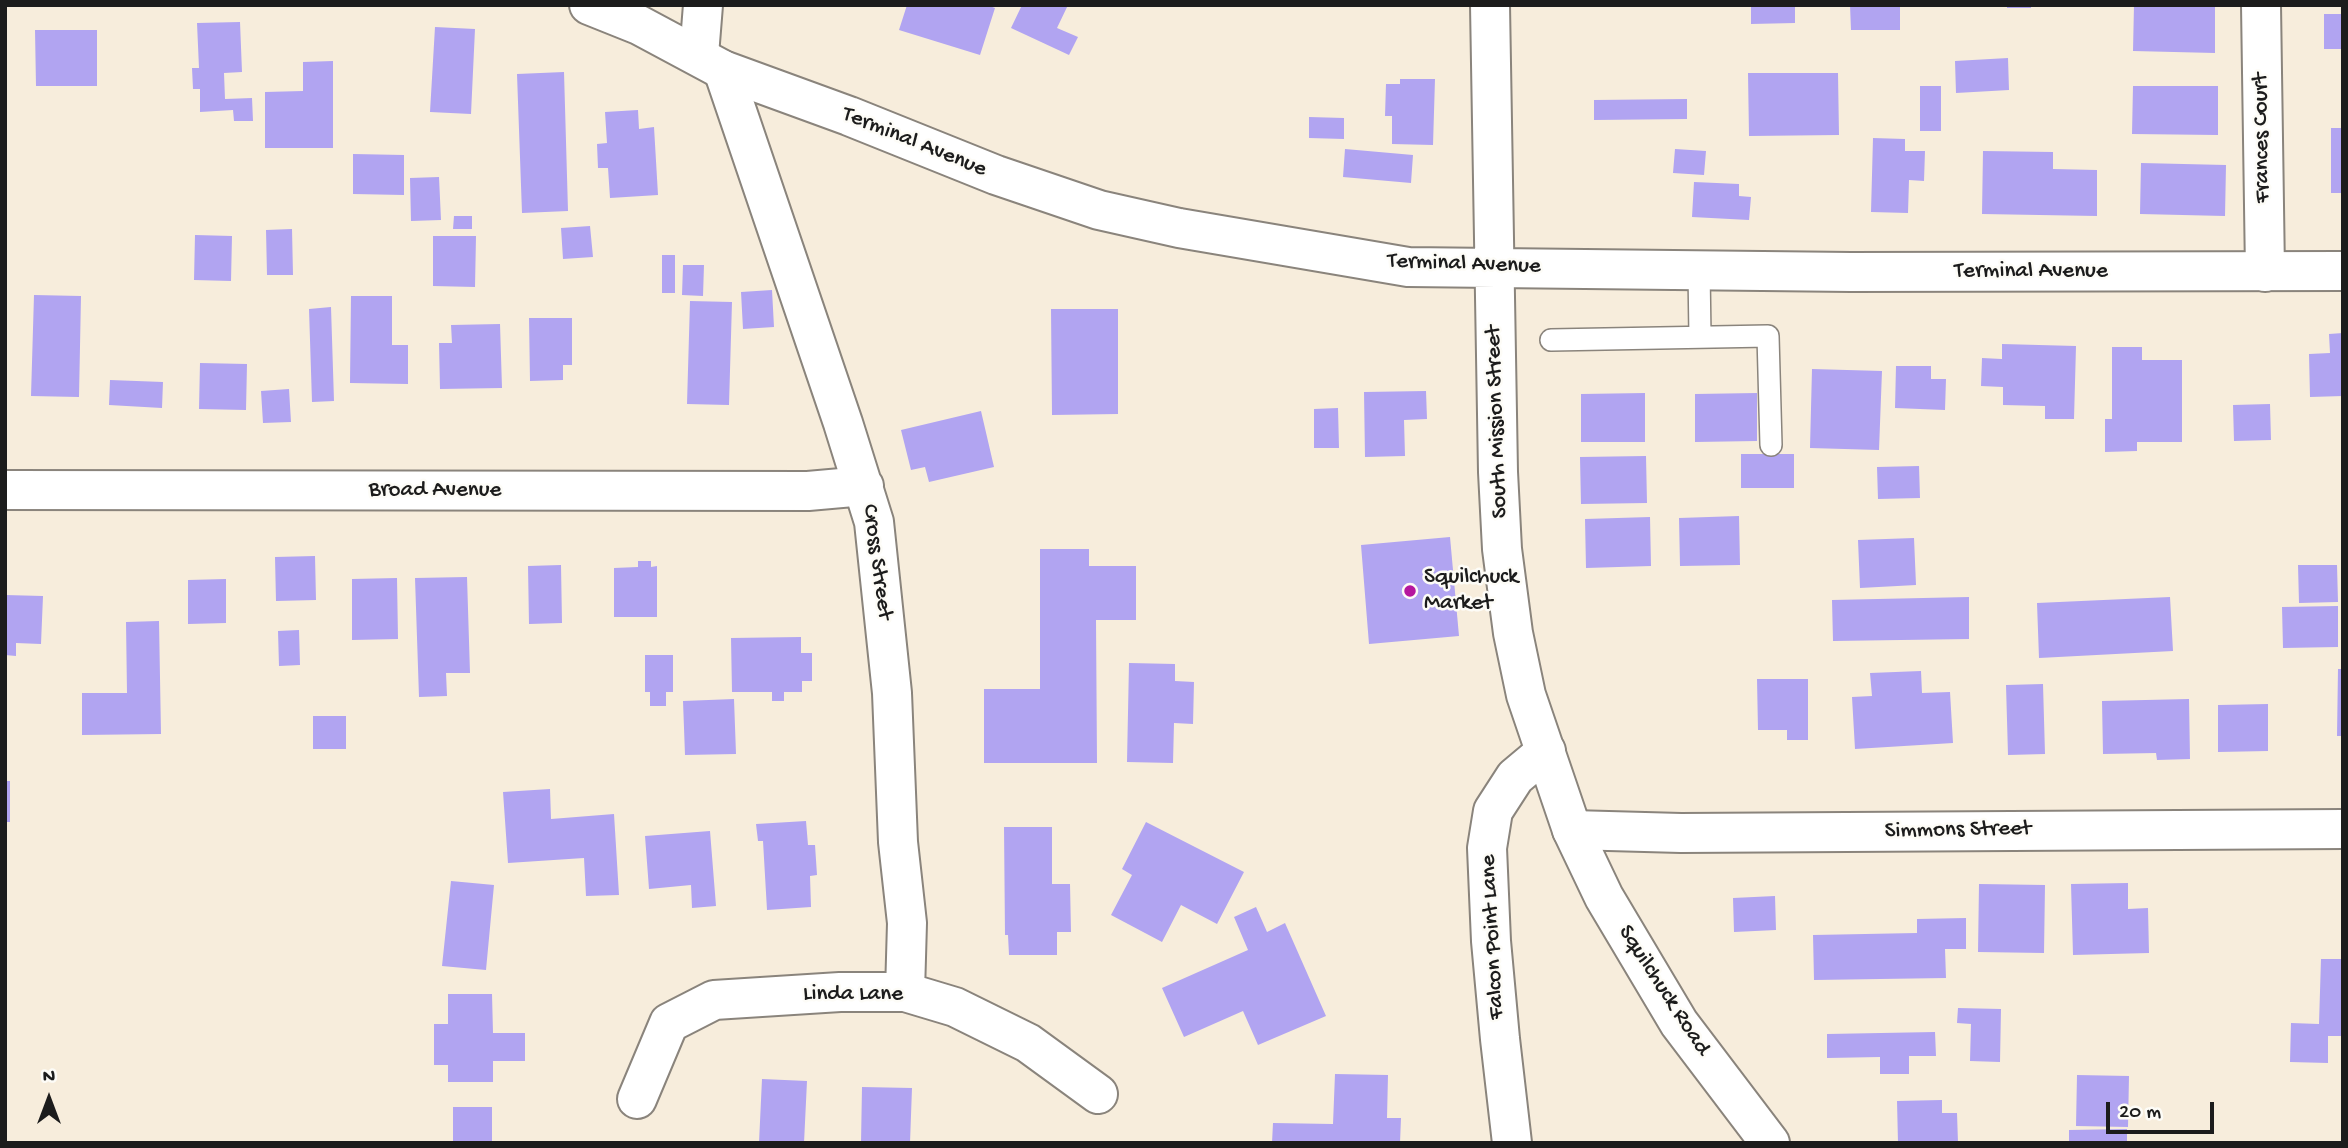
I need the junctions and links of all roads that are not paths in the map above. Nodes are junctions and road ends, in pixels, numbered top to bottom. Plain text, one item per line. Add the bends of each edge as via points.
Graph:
1 (589, 5) edge
2 (703, 5) edge
3 (1490, 5) edge
4 (2260, 5) edge
5 (711, 62) junction
6 (1493, 269) junction
7 (1699, 270) junction
8 (2343, 271) edge
9 (2265, 272) junction
10 (1700, 337) junction
11 (1551, 340) dead end
12 (1770, 445) dead end
13 (864, 486) junction
14 (5, 490) edge
15 (1546, 751) junction
16 (2343, 829) edge
17 (1572, 830) junction
18 (905, 992) junction
19 (1098, 1094) dead end
20 (637, 1099) dead end
21 (1512, 1143) edge
22 (1770, 1143) edge

1 - 5 street, Terminal Avenue
2 - 5 street, Cross Street
3 - 6 street, South Mission Street
4 - 9 street, Frances Court
5 - 6 street, Terminal Avenue via 996,175 1099,209 1179,228 1408,267
5 - 13 street, Cross Street
6 - 7 street, Terminal Avenue
6 - 15 street, South Mission Street via 1502,549 1526,695
7 - 9 street, Terminal Avenue
7 - 10 lane
8 - 9 street, Terminal Avenue
10 - 11 lane
10 - 12 lane via 1768,336
13 - 14 street, Broad Avenue via 808,491
13 - 18 street, Cross Street via 874,522 892,693 898,842 907,923
15 - 17 street, South Mission Street
15 - 21 street, Falcon Point Lane via 1515,777 1493,811 1487,848
16 - 17 street, Simmons Street
17 - 22 street, Squilchuck Road via 1604,897 1672,1013
18 - 19 street, Linda Lane via 955,1007 1028,1043
18 - 20 street, Linda Lane via 714,1000 669,1023

